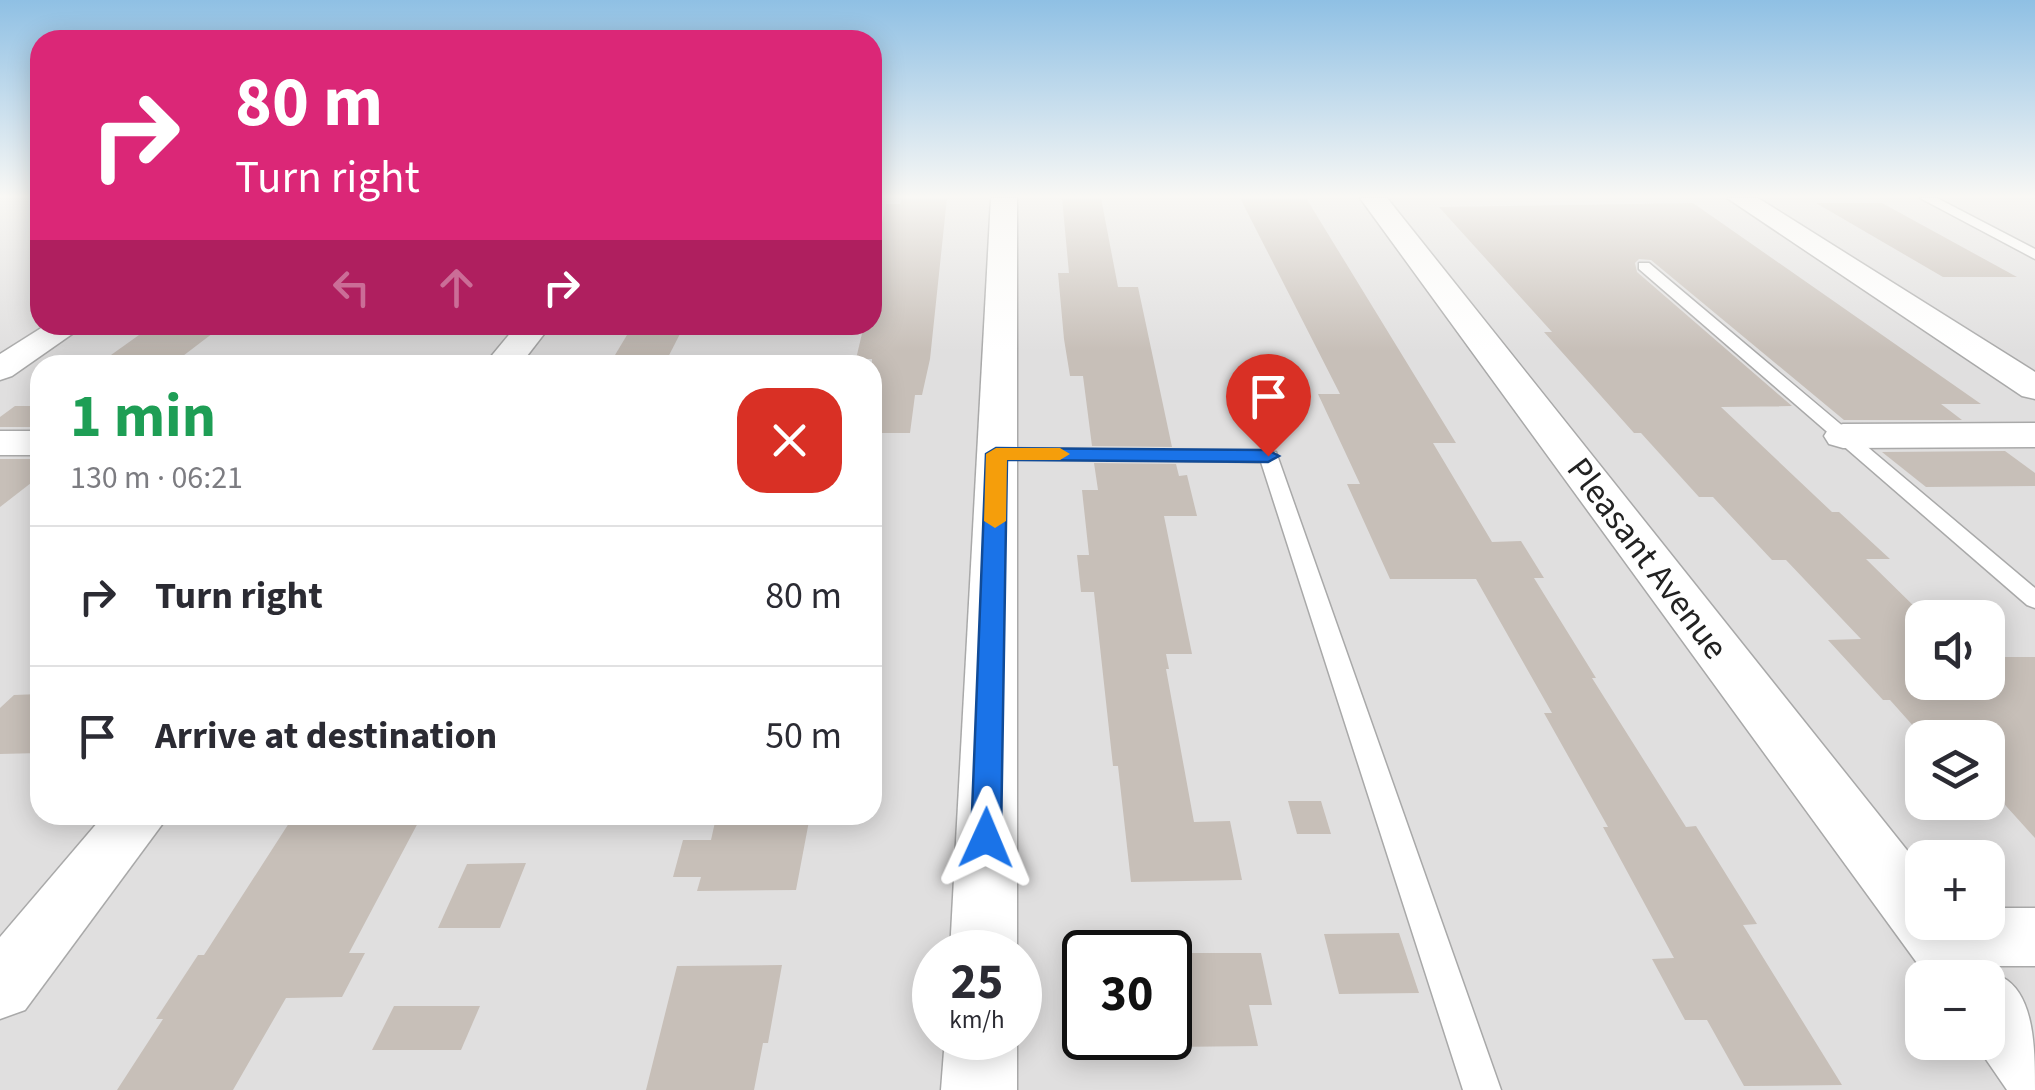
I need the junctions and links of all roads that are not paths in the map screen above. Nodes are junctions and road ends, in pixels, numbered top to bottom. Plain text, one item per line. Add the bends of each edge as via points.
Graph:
1 (1002, 249) edge
2 (1411, 249) edge
3 (1819, 249) edge
4 (1644, 266) dead end
5 (53, 335) edge
6 (526, 335) edge
7 (510, 355) edge
8 (0, 368) edge
9 (2035, 388) edge
10 (2035, 435) edge
11 (1843, 436) junction
12 (0, 443) edge
13 (30, 443) edge
14 (996, 454) junction
15 (2035, 600) edge
16 (131, 825) edge
17 (1905, 895) edge
18 (984, 930) edge
19 (2035, 937) edge
20 (2005, 938) edge
21 (0, 988) edge
22 (2005, 1027) edge
23 (980, 1060) edge
24 (2035, 1067) edge
25 (979, 1090) edge
26 (1482, 1090) edge

1 - 14 street
2 - 17 street, Pleasant Avenue
3 - 9 street
4 - 11 lane
5 - 8 street
6 - 7 street
10 - 11 street
11 - 15 lane
12 - 13 street
14 - 18 street
14 - 26 lane via 1268,456
16 - 21 street
19 - 20 street
22 - 24 street
23 - 25 street

